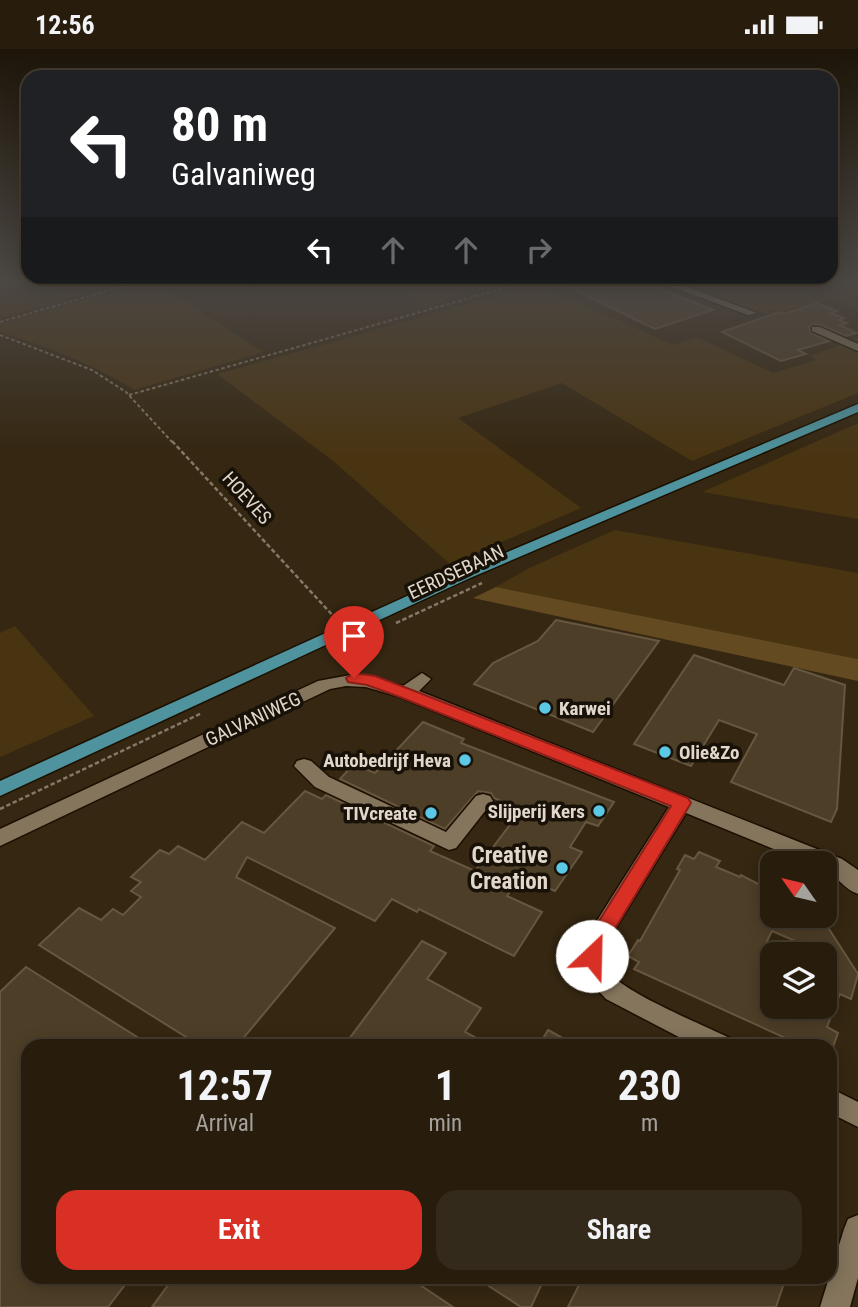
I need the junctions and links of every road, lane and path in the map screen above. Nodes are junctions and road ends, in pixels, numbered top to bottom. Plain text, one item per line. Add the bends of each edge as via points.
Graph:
1 (7, 338) edge
2 (331, 338) edge
3 (835, 338) edge
4 (858, 348) edge
5 (129, 395) junction
6 (858, 408) edge
7 (489, 580) dead end
8 (339, 622) dead end
9 (394, 624) dead end
10 (422, 679) dead end
11 (406, 694) junction
12 (206, 711) dead end
13 (304, 766) dead end
14 (0, 789) edge
15 (482, 800) dead end
16 (682, 803) junction
17 (0, 809) edge
18 (0, 838) edge
19 (858, 886) edge
20 (707, 1039) edge
21 (837, 1104) edge
22 (858, 1115) edge
23 (858, 1229) edge
24 (835, 1307) edge

1 - 5 path, HOEVES via 92,370
2 - 5 path
3 - 4 street
5 - 8 path, HOEVES
6 - 14 main road, EERDSEBAAN via 465,575
7 - 9 path, EERDSEBAAN
10 - 11 street
11 - 16 street, GALVANIWEG
11 - 18 street, GALVANIWEG via 362,679 340,679
12 - 17 path
13 - 15 street via 322,782 449,842
16 - 19 street, GALVANIWEG via 835,865
16 - 20 street via 594,945 592,956 603,983 614,992
21 - 22 street
23 - 24 street

